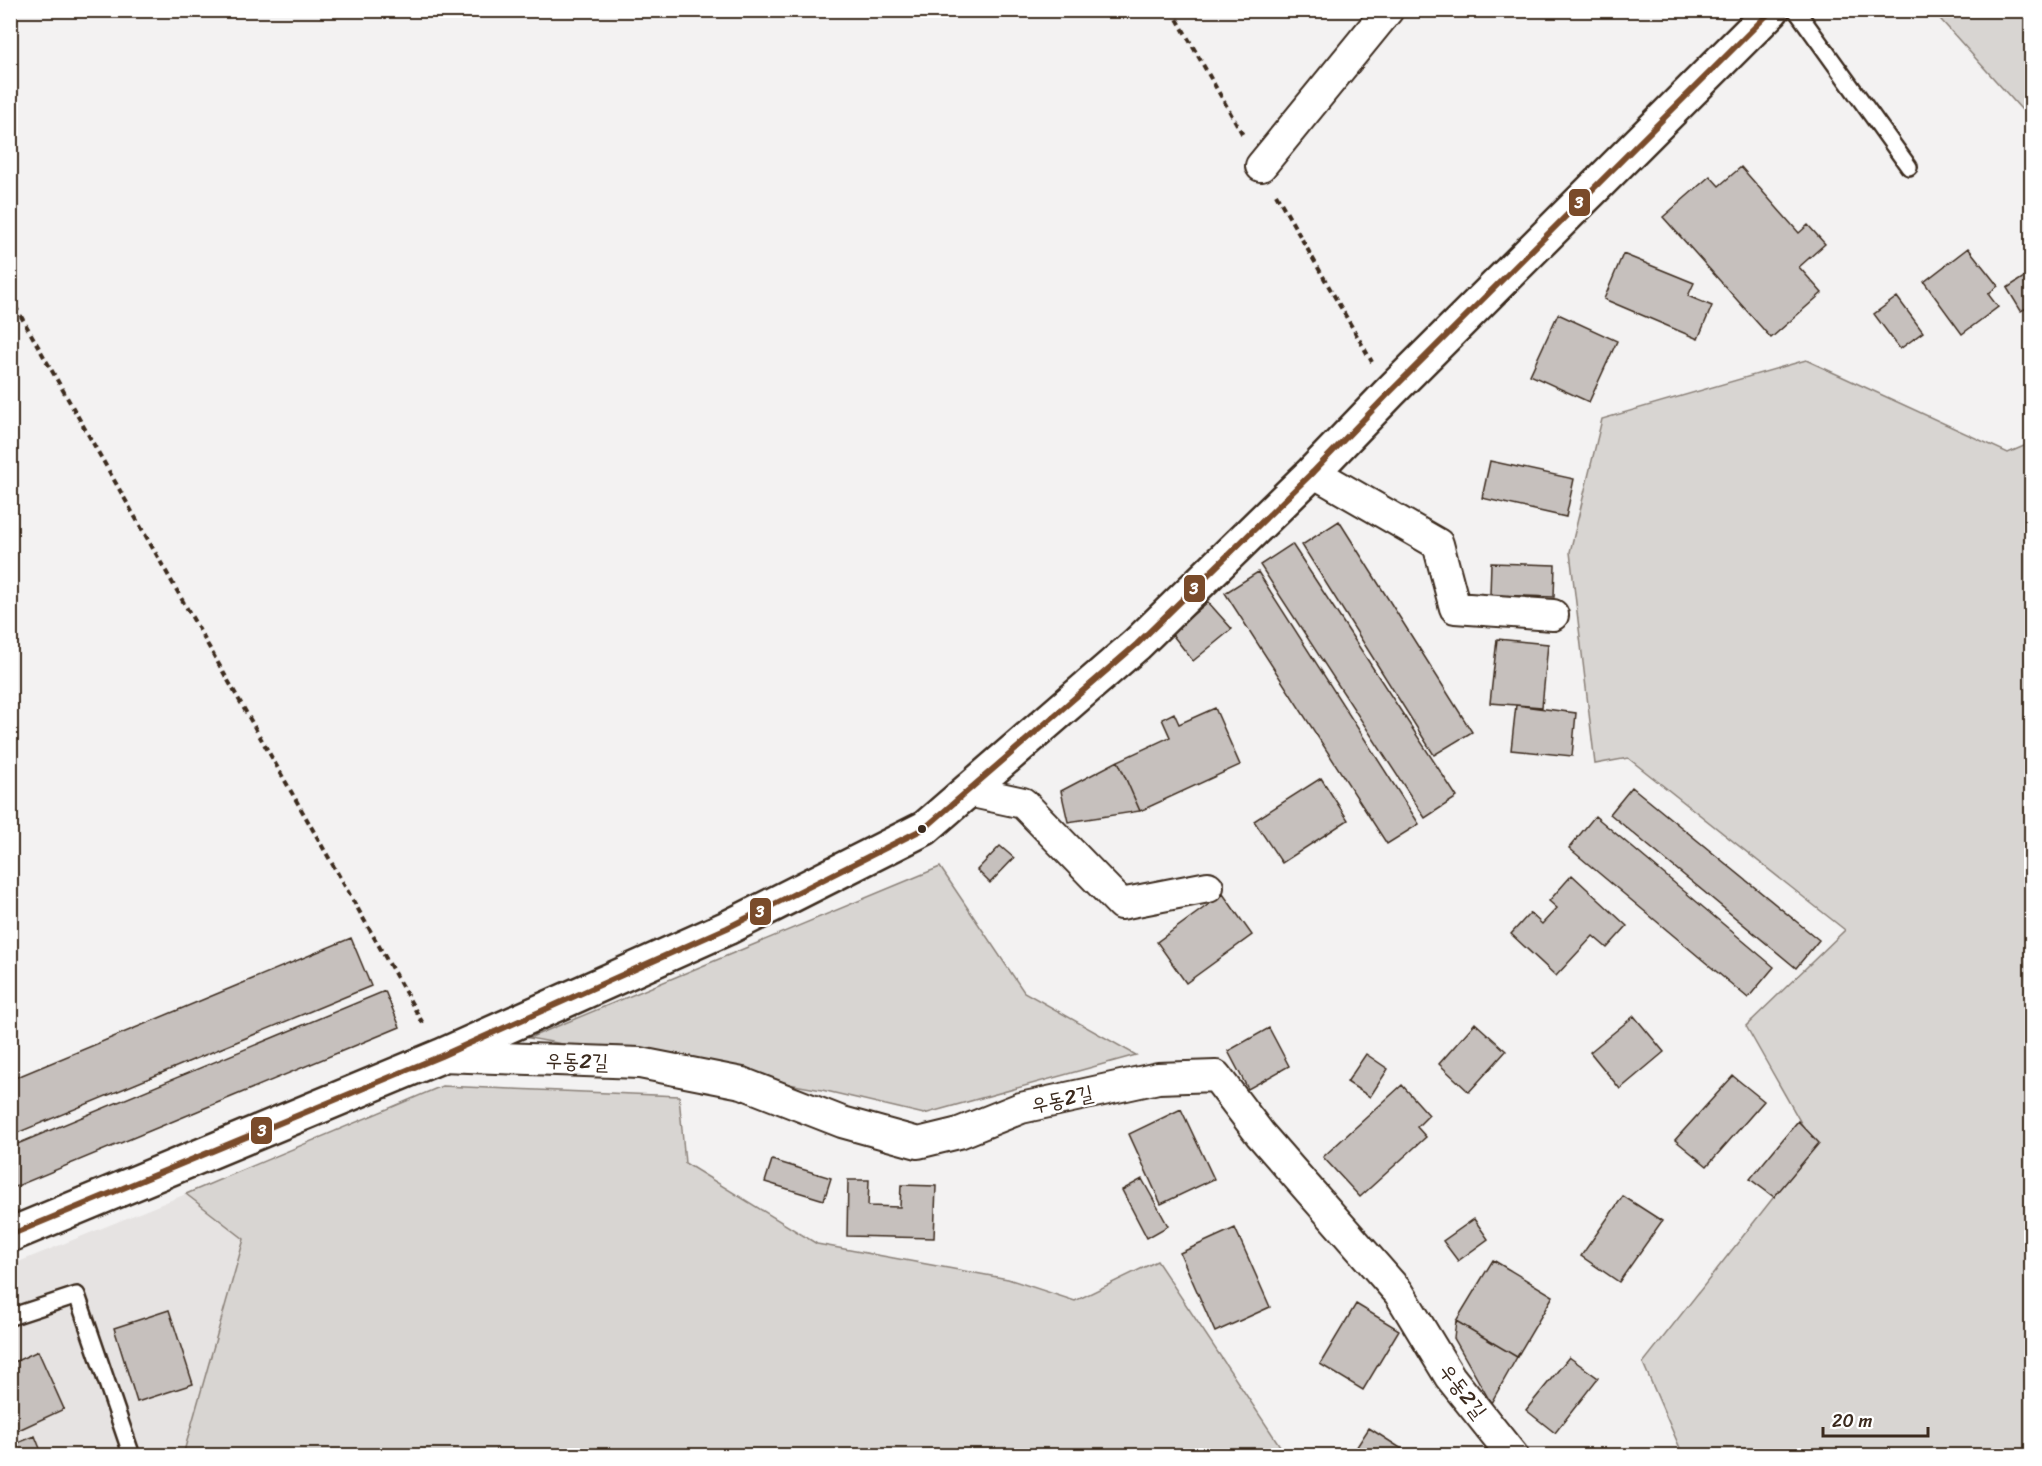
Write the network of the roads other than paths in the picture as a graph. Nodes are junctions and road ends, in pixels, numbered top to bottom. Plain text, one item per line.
1 (1388, 10) edge
2 (1772, 10) edge
3 (1796, 10) edge
4 (1261, 166) road end
5 (1910, 167) dead end
6 (1313, 472) junction
7 (1553, 615) dead end
8 (968, 791) junction
9 (1208, 886) dead end
10 (441, 1056) junction
11 (10, 1235) edge
12 (10, 1317) edge
13 (132, 1455) edge
14 (1513, 1455) edge

1 - 4 street
2 - 6 main road
3 - 5 lane
6 - 7 street
6 - 8 main road
8 - 9 street
8 - 10 main road
10 - 11 main road
10 - 14 street, 우동2길
12 - 13 lane

